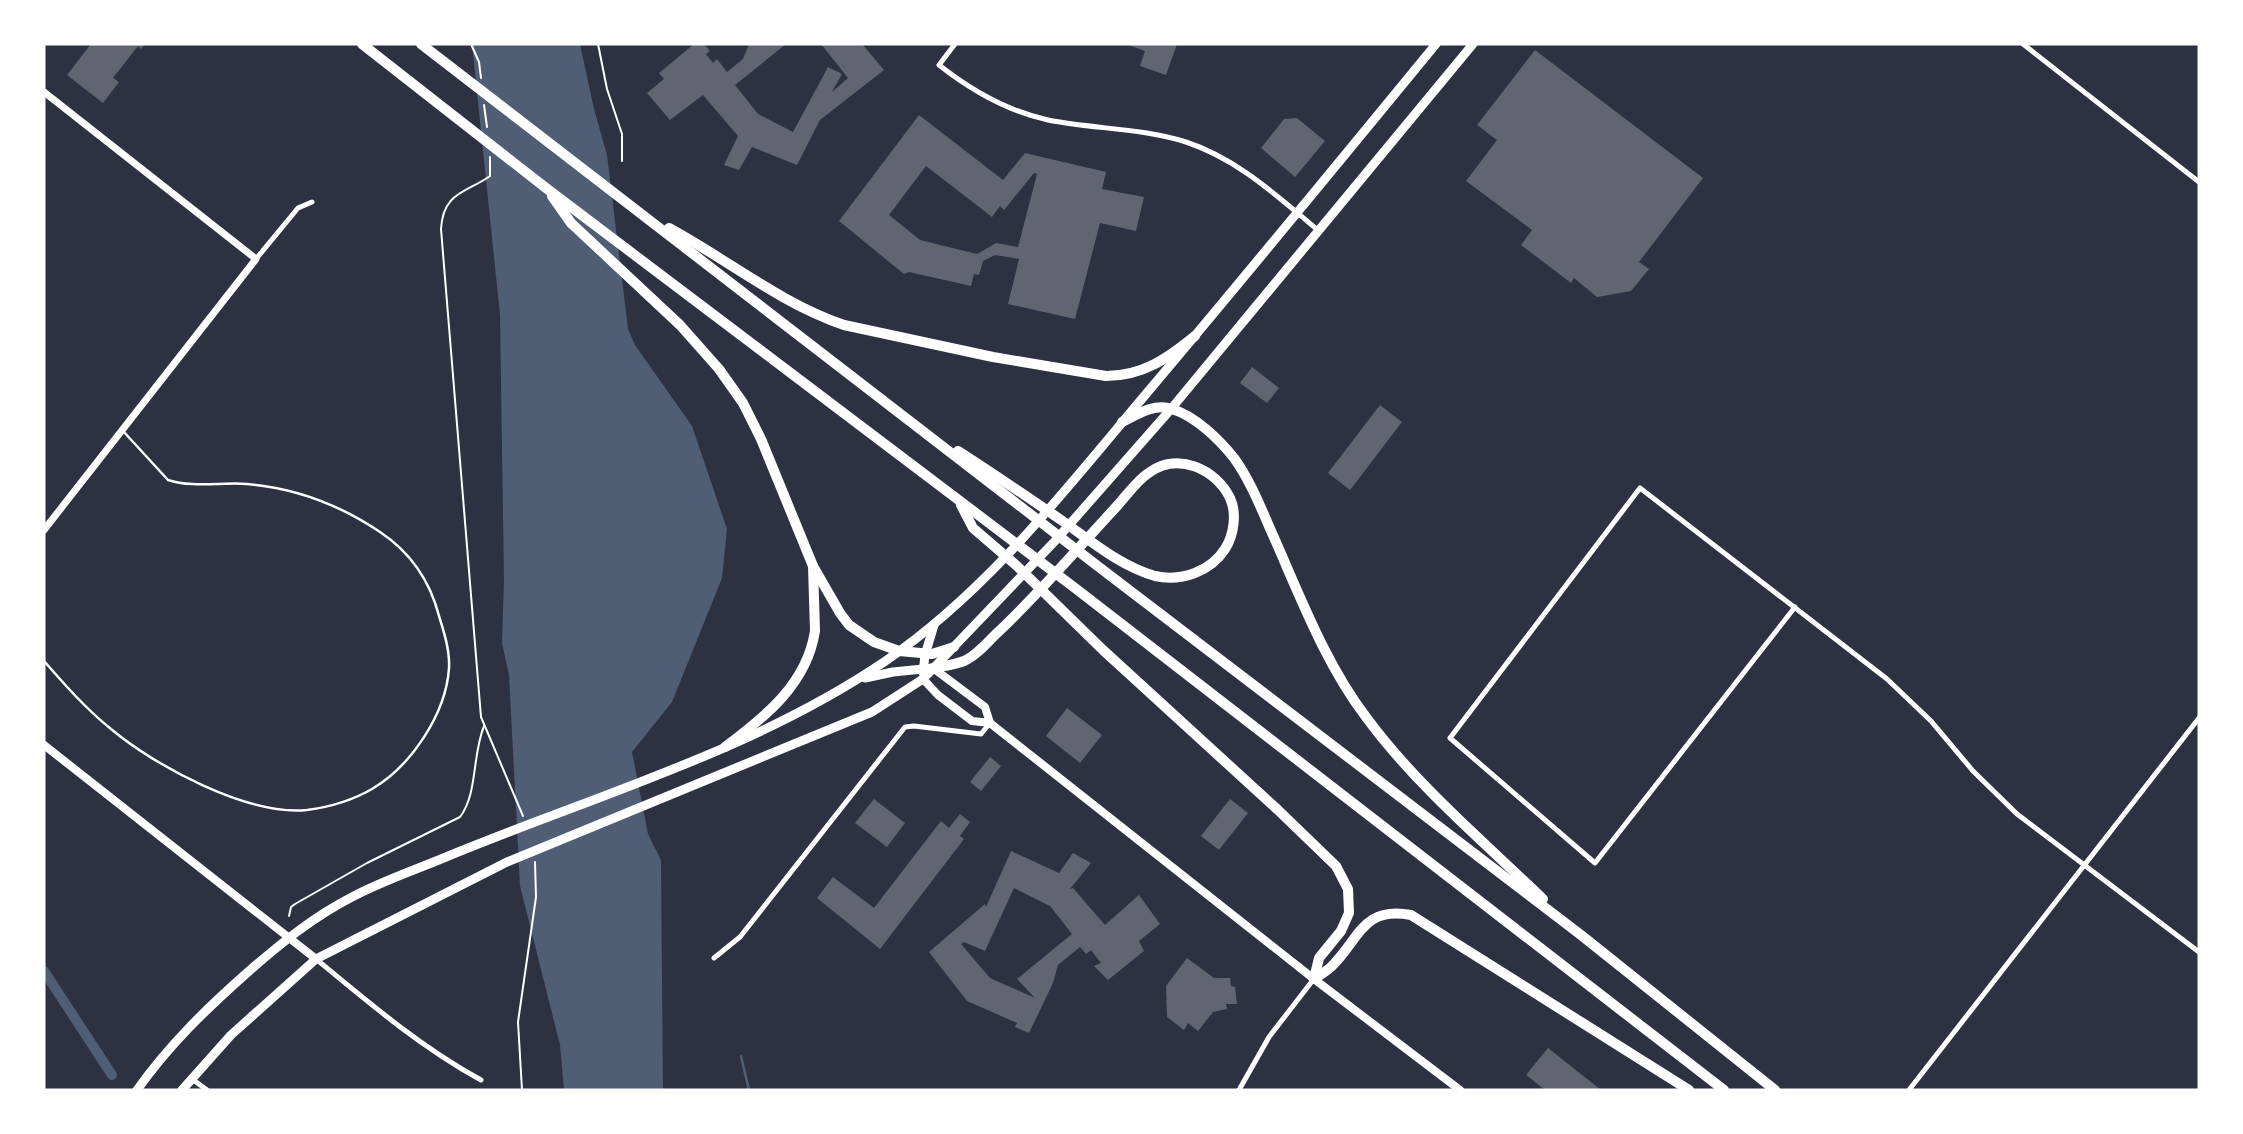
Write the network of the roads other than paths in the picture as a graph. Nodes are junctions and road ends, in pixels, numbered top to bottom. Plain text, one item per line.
1 (362, 44) edge
2 (421, 44) edge
3 (956, 44) edge
4 (1436, 44) edge
5 (1473, 44) edge
6 (2023, 44) edge
7 (44, 92) edge
8 (2199, 182) edge
9 (546, 188) junction
10 (312, 202) dead end
11 (1297, 213) junction
12 (642, 214) junction
13 (1320, 231) junction
14 (256, 259) junction
15 (1195, 336) junction
16 (1171, 409) junction
17 (1122, 422) junction
18 (122, 430) junction
19 (1005, 488) junction
20 (960, 501) junction
21 (44, 530) edge
22 (813, 566) junction
23 (1795, 607) junction
24 (935, 624) junction
25 (954, 647) junction
26 (899, 651) junction
27 (925, 654) junction
28 (44, 661) edge
29 (926, 672) junction
30 (853, 681) junction
31 (2199, 718) edge
32 (990, 723) junction
33 (44, 745) edge
34 (725, 747) junction
35 (2085, 867) junction
36 (1581, 935) junction
37 (288, 937) junction
38 (2199, 952) edge
39 (714, 958) dead end
40 (316, 959) junction
41 (1314, 979) junction
42 (192, 1079) junction
43 (481, 1080) dead end
44 (136, 1090) edge
45 (182, 1090) edge
46 (207, 1090) edge
47 (1239, 1090) edge
48 (1460, 1090) edge
49 (1689, 1090) edge
50 (1724, 1090) edge
51 (1775, 1090) edge
52 (1909, 1090) edge

1 - 9 highway
2 - 12 highway
3 - 11 street
4 - 11 main road
5 - 13 main road
6 - 8 street
7 - 14 street
9 - 20 highway
9 - 22 highway
10 - 14 street
11 - 13 street
11 - 15 main road
12 - 15 highway
12 - 19 highway
13 - 16 main road
14 - 18 street
15 - 17 main road
16 - 17 highway
16 - 25 main road
16 - 36 highway
17 - 24 main road
18 - 21 street
18 - 28 lane
19 - 29 highway
19 - 36 highway
20 - 41 highway
20 - 50 highway
22 - 26 highway
22 - 34 highway
23 - 23 street
23 - 35 street
24 - 26 main road
24 - 27 main road
25 - 27 highway
25 - 29 main road
26 - 27 highway
26 - 30 main road
27 - 29 main road
29 - 30 main road
29 - 32 main road
29 - 32 main road
29 - 40 main road
30 - 34 main road
31 - 35 street
32 - 39 street
32 - 41 main road
33 - 37 main road
34 - 37 main road
35 - 38 street
35 - 52 street
36 - 51 highway
37 - 40 main road
37 - 44 main road
40 - 42 main road
40 - 43 street
41 - 47 street
41 - 48 main road
41 - 49 highway
42 - 45 main road
42 - 46 street

